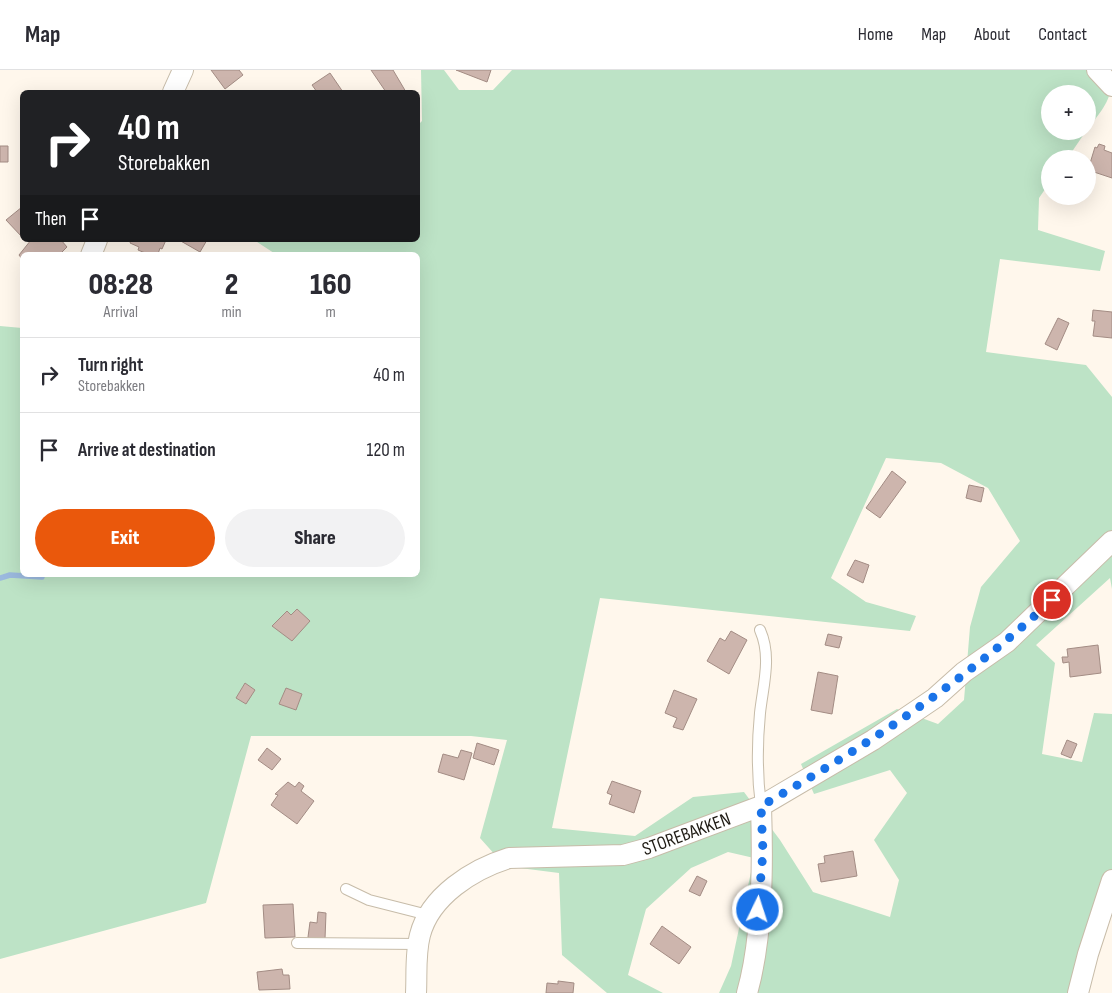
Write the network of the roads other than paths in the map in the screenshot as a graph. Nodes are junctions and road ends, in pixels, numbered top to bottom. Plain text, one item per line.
1 (183, 70) edge
2 (1097, 70) edge
3 (1112, 86) edge
4 (174, 90) edge
5 (1112, 540) edge
6 (760, 630) dead end
7 (761, 806) junction
8 (1112, 880) edge
9 (346, 889) dead end
10 (428, 914) junction
11 (297, 943) dead end
12 (419, 944) junction
13 (416, 993) edge
14 (747, 993) edge
15 (1078, 993) edge

1 - 4 street
2 - 3 street
5 - 7 street, STOREBAKKEN
6 - 7 lane
7 - 10 street, STOREBAKKEN
7 - 14 street
8 - 15 street
9 - 10 lane
10 - 12 street, STOREBAKKEN
11 - 12 lane
12 - 13 street, STOREBAKKEN

